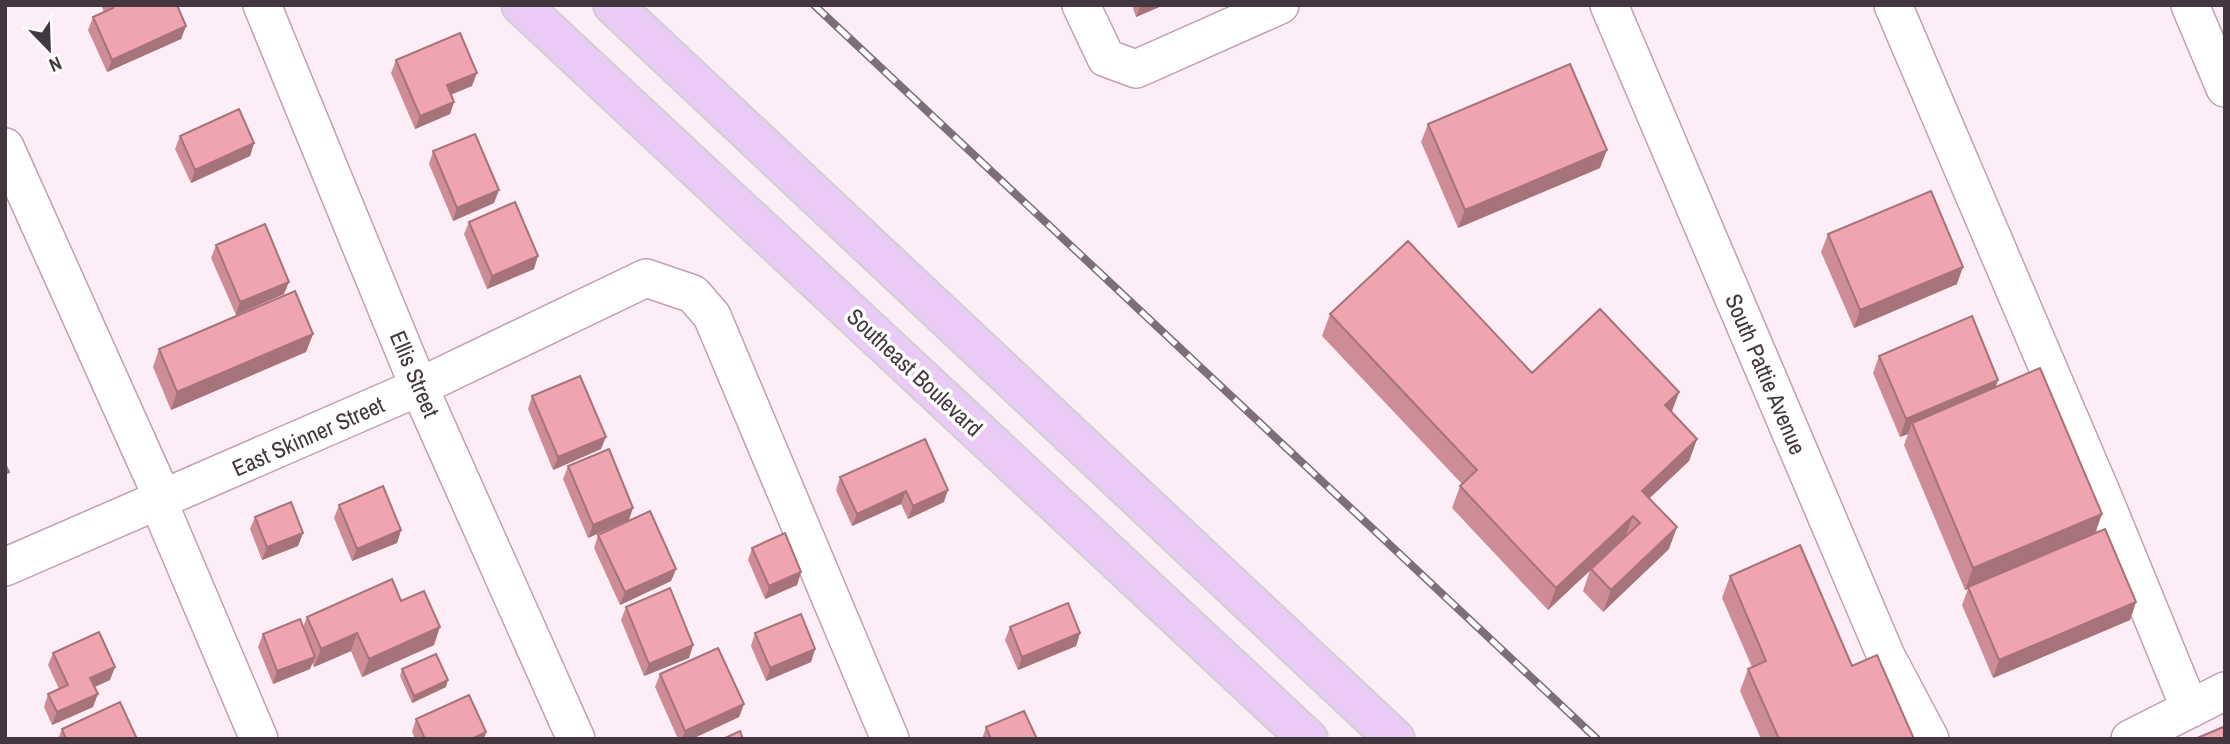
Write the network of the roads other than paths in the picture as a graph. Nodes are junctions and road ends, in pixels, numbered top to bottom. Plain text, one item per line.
1 (262, 5) edge
2 (522, 5) edge
3 (613, 5) edge
4 (1080, 5) edge
5 (1280, 5) edge
6 (1609, 5) edge
7 (1893, 5) edge
8 (2190, 5) edge
9 (2225, 88) edge
10 (5, 147) edge
11 (419, 387) junction
12 (160, 500) junction
13 (5, 567) edge
14 (2225, 691) edge
15 (2190, 709) junction
16 (259, 739) edge
17 (576, 739) edge
18 (890, 739) edge
19 (1308, 739) edge
20 (1395, 739) edge
21 (1930, 739) edge
22 (2130, 739) edge

1 - 11 street, Ellis Street
2 - 19 main road, Southeast Boulevard
3 - 20 main road
4 - 5 street
6 - 21 street, South Pattie Avenue
7 - 15 street
8 - 9 street
10 - 12 street
11 - 12 street, East Skinner Street
11 - 17 street, Ellis Street
11 - 18 street, East Skinner Street
12 - 13 street, East Skinner Street
12 - 16 street
14 - 15 street
15 - 22 street

